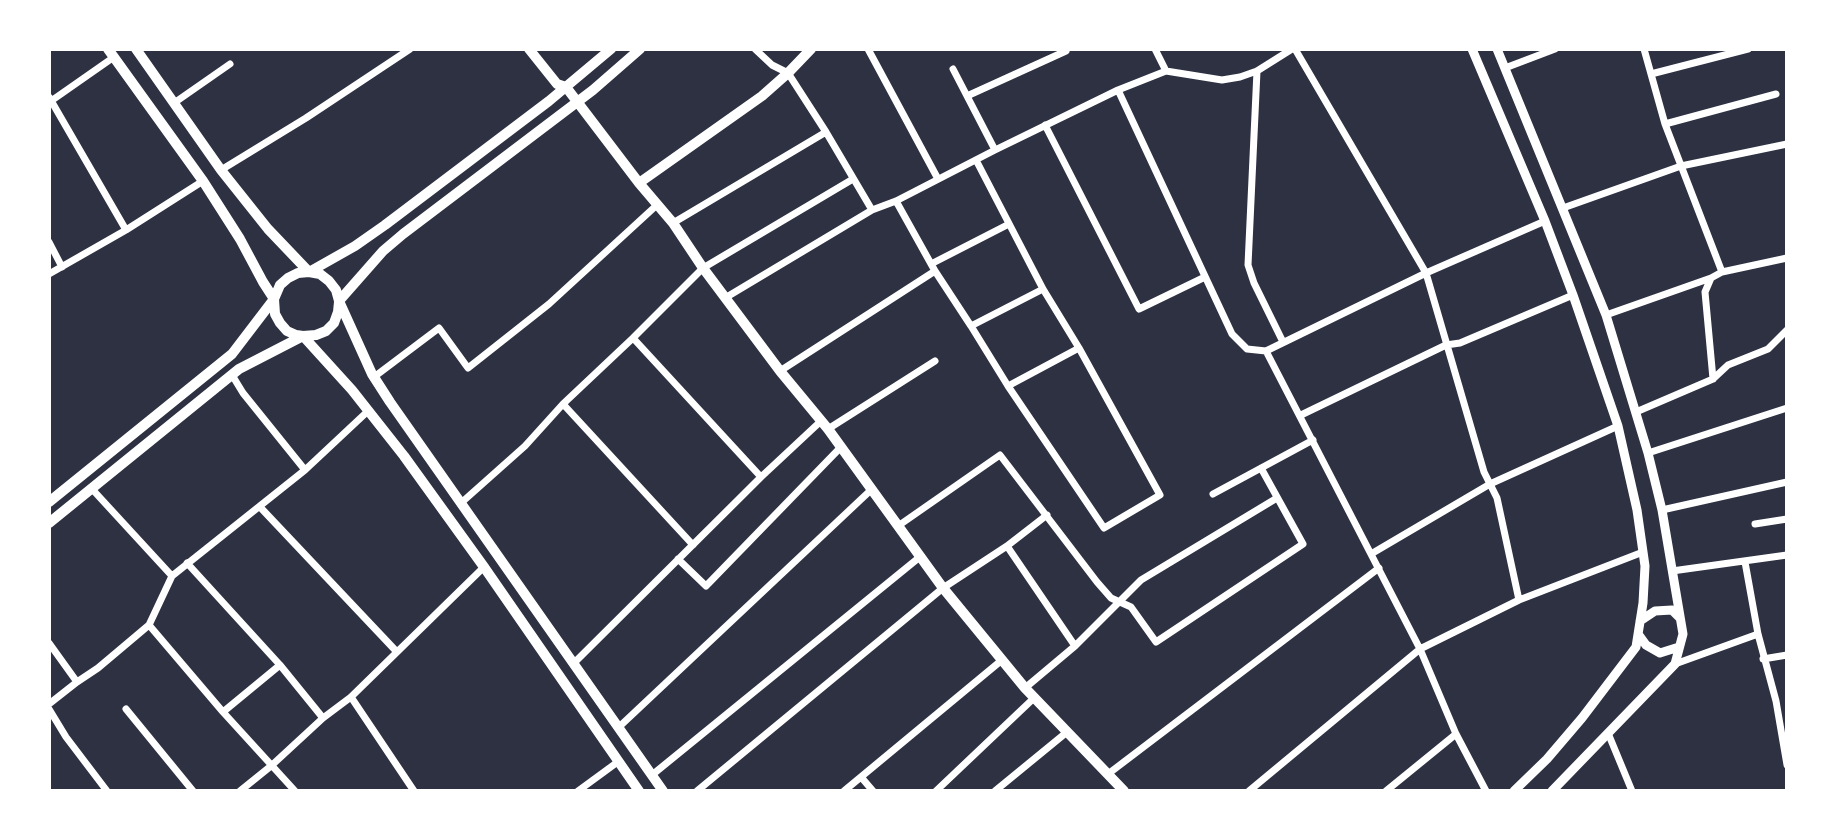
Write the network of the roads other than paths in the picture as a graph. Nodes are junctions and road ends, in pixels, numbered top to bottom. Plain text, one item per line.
1 (136, 49) edge
2 (410, 49) edge
3 (529, 49) edge
4 (611, 49) edge
5 (640, 49) edge
6 (755, 49) edge
7 (811, 49) edge
8 (1155, 49) edge
9 (1293, 49) edge
10 (1472, 49) edge
11 (1497, 49) edge
12 (1555, 49) edge
13 (1644, 49) edge
14 (1748, 49) edge
15 (872, 50) edge
16 (1067, 50) edge
17 (111, 53) edge
18 (230, 64) dead end
19 (1505, 68) junction
20 (953, 69) dead end
21 (1166, 71) junction
22 (1257, 71) junction
23 (788, 74) junction
24 (1651, 74) junction
25 (566, 88) junction
26 (1118, 90) junction
27 (1776, 94) dead end
28 (967, 96) junction
29 (50, 99) edge
30 (577, 102) junction
31 (174, 103) junction
32 (1665, 124) junction
33 (1045, 125) junction
34 (826, 132) junction
35 (1787, 144) edge
36 (995, 150) junction
37 (976, 160) junction
38 (1681, 166) junction
39 (221, 170) junction
40 (853, 179) junction
41 (939, 179) junction
42 (203, 181) junction
43 (639, 183) junction
44 (896, 201) junction
45 (658, 204) junction
46 (1563, 208) junction
47 (872, 211) junction
48 (1545, 221) junction
49 (673, 223) junction
50 (1009, 224) junction
51 (125, 230) junction
52 (49, 242) edge
53 (1787, 258) edge
54 (61, 267) junction
55 (933, 267) junction
56 (703, 268) junction
57 (309, 272) junction
58 (1722, 272) junction
59 (1426, 273) junction
60 (49, 274) edge
61 (1205, 277) junction
62 (1710, 278) junction
63 (1043, 289) junction
64 (1573, 295) junction
65 (725, 298) junction
66 (274, 299) junction
67 (339, 301) junction
68 (1606, 315) junction
69 (971, 326) junction
70 (1787, 330) edge
71 (303, 337) junction
72 (633, 338) junction
73 (1283, 342) junction
74 (1446, 345) junction
75 (1079, 348) junction
76 (1266, 351) junction
77 (935, 361) dead end
78 (780, 370) junction
79 (232, 375) junction
80 (374, 377) junction
81 (1713, 379) junction
82 (1008, 386) junction
83 (563, 404) junction
84 (1787, 408) edge
85 (368, 411) junction
86 (1636, 412) junction
87 (1301, 415) junction
88 (825, 425) junction
89 (1618, 426) junction
90 (1313, 440) junction
91 (841, 447) junction
92 (1648, 453) junction
93 (1261, 468) junction
94 (305, 470) junction
95 (761, 477) junction
96 (1787, 482) edge
97 (1490, 484) junction
98 (92, 489) junction
99 (872, 489) junction
100 (1213, 494) dead end
101 (1277, 498) junction
102 (49, 502) edge
103 (461, 503) junction
104 (260, 507) junction
105 (1662, 510) junction
106 (1047, 515) junction
107 (1787, 519) edge
108 (49, 523) edge
109 (1755, 524) dead end
110 (898, 526) junction
111 (693, 544) junction
112 (1007, 546) junction
113 (1643, 552) junction
114 (1371, 554) junction
115 (1787, 555) edge
116 (921, 556) junction
117 (678, 559) junction
118 (1745, 562) junction
119 (187, 563) junction
120 (484, 567) junction
121 (1379, 568) junction
122 (1672, 572) junction
123 (172, 576) junction
124 (943, 588) junction
125 (1519, 600) junction
126 (1120, 602) junction
127 (1681, 620) junction
128 (1640, 621) junction
129 (149, 625) junction
130 (1638, 634) junction
131 (1758, 634) junction
132 (49, 643) edge
133 (1075, 646) junction
134 (1679, 647) junction
135 (1420, 649) junction
136 (397, 652) junction
137 (1787, 655) edge
138 (1763, 659) junction
139 (1002, 660) junction
140 (574, 663) junction
141 (1675, 664) junction
142 (281, 666) junction
143 (77, 682) junction
144 (1025, 688) junction
145 (351, 697) junction
146 (1034, 698) junction
147 (49, 706) edge
148 (125, 709) dead end
149 (223, 712) junction
150 (323, 718) junction
151 (620, 727) junction
152 (1067, 732) junction
153 (1608, 733) junction
154 (1456, 734) junction
155 (619, 761) junction
156 (1787, 765) edge
157 (271, 766) junction
158 (652, 775) junction
159 (1108, 775) junction
160 (861, 777) junction
161 (107, 791) edge
162 (193, 791) edge
163 (240, 791) edge
164 (295, 791) edge
165 (414, 791) edge
166 (578, 791) edge
167 (639, 791) edge
168 (663, 791) edge
169 (697, 791) edge
170 (844, 791) edge
171 (873, 791) edge
172 (936, 791) edge
173 (995, 791) edge
174 (1124, 791) edge
175 (1249, 791) edge
176 (1385, 791) edge
177 (1486, 791) edge
178 (1514, 791) edge
179 (1552, 791) edge
180 (1632, 791) edge

1 - 31 main road
2 - 39 street
3 - 25 main road
4 - 25 main road
5 - 30 main road
6 - 23 street
7 - 23 main road
8 - 21 street
9 - 22 street
9 - 59 street
10 - 48 street
11 - 19 street
12 - 19 street
13 - 24 street
14 - 24 street
15 - 41 street
16 - 28 street
17 - 29 street
17 - 42 main road
18 - 31 street
19 - 46 street
20 - 28 street
21 - 22 street
21 - 26 street
22 - 73 street
23 - 34 street
23 - 43 main road
24 - 32 street
25 - 30 main road
25 - 57 main road
26 - 33 street
26 - 61 street
27 - 32 street
28 - 36 street
29 - 51 street
30 - 43 main road
30 - 67 main road
31 - 39 main road
32 - 38 street
33 - 36 street
33 - 61 street
34 - 40 street
34 - 49 street
35 - 38 street
36 - 37 street
37 - 41 street
37 - 50 street
38 - 46 street
38 - 58 street
39 - 57 main road
40 - 47 street
40 - 56 street
41 - 44 street
42 - 51 street
42 - 66 main road
43 - 45 main road
44 - 47 street
44 - 55 street
45 - 49 main road
45 - 80 street
46 - 68 street
47 - 65 street
48 - 59 street
48 - 64 street
49 - 56 main road
50 - 55 street
50 - 63 street
51 - 54 street
52 - 54 street
53 - 58 street
54 - 60 street
55 - 69 street
55 - 78 street
56 - 65 main road
56 - 72 street
57 - 66 main road
57 - 67 main road
58 - 62 street
59 - 73 street
59 - 74 street
61 - 76 street
62 - 68 street
62 - 81 street
63 - 69 street
63 - 75 street
64 - 74 street
64 - 89 street
65 - 78 main road
66 - 71 main road
66 - 102 main road
67 - 71 main road
67 - 80 main road
68 - 86 street
69 - 82 street
70 - 81 street
71 - 79 main road
71 - 85 main road
72 - 83 street
72 - 95 street
73 - 76 street
74 - 87 street
74 - 97 street
75 - 82 street
75 - 82 street
76 - 87 street
77 - 88 street
78 - 88 main road
79 - 94 street
79 - 98 main road
80 - 103 main road
81 - 86 street
83 - 103 street
83 - 111 street
84 - 92 street
85 - 94 street
85 - 120 main road
86 - 92 street
87 - 90 street
88 - 91 main road
88 - 95 street
89 - 97 street
89 - 113 street
90 - 93 street
90 - 114 street
91 - 99 main road
91 - 117 street
92 - 105 street
93 - 100 street
93 - 101 street
94 - 104 street
95 - 111 street
96 - 105 street
97 - 114 street
97 - 125 street
98 - 108 main road
98 - 123 street
99 - 110 main road
99 - 151 street
101 - 126 street
101 - 126 street
103 - 140 main road
104 - 119 street
104 - 136 street
105 - 122 street
106 - 110 street
106 - 112 street
106 - 126 street
107 - 109 street
110 - 116 main road
111 - 117 street
112 - 124 street
112 - 133 street
113 - 125 street
113 - 128 street
114 - 121 street
115 - 118 street
116 - 124 main road
116 - 158 street
117 - 140 street
118 - 122 street
118 - 131 street
119 - 123 street
119 - 142 street
120 - 136 street
120 - 155 main road
121 - 135 street
121 - 159 street
122 - 127 street
123 - 129 street
124 - 139 main road
124 - 169 street
125 - 135 street
126 - 133 street
127 - 128 street
127 - 134 street
128 - 130 street
129 - 143 street
129 - 149 street
130 - 134 street
130 - 178 street
131 - 138 street
131 - 141 street
132 - 143 street
133 - 144 street
134 - 141 street
135 - 154 street
135 - 175 street
136 - 145 street
137 - 138 street
138 - 156 street
139 - 144 main road
139 - 160 street
140 - 151 main road
141 - 153 street
142 - 149 street
142 - 150 street
143 - 147 street
144 - 146 main road
145 - 150 street
145 - 165 street
146 - 152 main road
146 - 172 street
147 - 161 street
148 - 162 street
149 - 157 street
150 - 157 street
151 - 158 main road
152 - 159 main road
152 - 173 street
153 - 179 street
153 - 180 street
154 - 176 street
154 - 177 street
155 - 166 street
155 - 167 main road
157 - 163 street
157 - 164 street
158 - 168 main road
159 - 174 main road
160 - 170 street
160 - 171 street

